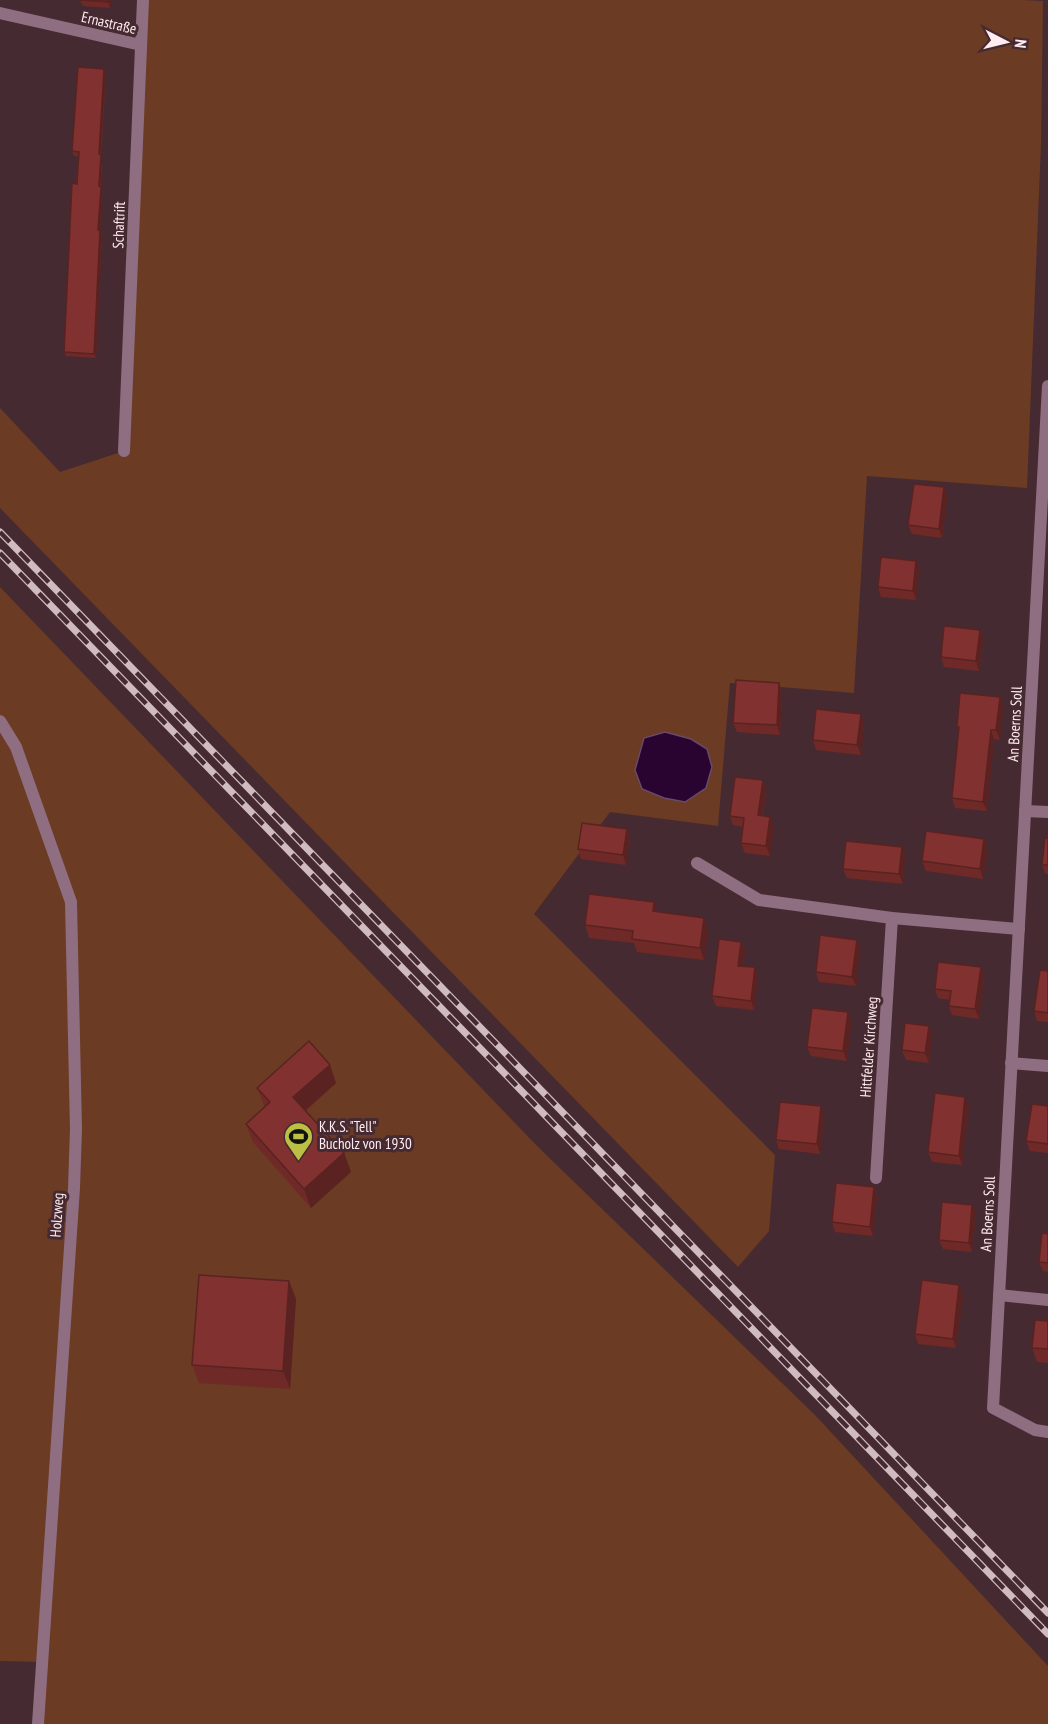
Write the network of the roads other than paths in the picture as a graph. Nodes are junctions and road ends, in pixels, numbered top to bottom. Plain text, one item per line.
1 (143, 0) edge
2 (0, 13) edge
3 (141, 45) junction
4 (1048, 386) edge
5 (124, 451) dead end
6 (0, 721) edge
7 (1025, 811) junction
8 (1048, 812) edge
9 (697, 863) dead end
10 (892, 918) junction
11 (1019, 929) junction
12 (1011, 1063) junction
13 (1048, 1066) edge
14 (876, 1178) dead end
15 (999, 1295) junction
16 (1048, 1300) edge
17 (1048, 1432) edge
18 (38, 1724) edge

1 - 3 street, Schaftrift
2 - 3 street, Ernastraße
3 - 5 street, Schaftrift
4 - 7 street, An Boerns Soll
6 - 18 street, Holzweg
7 - 8 street
7 - 11 street, An Boerns Soll
9 - 10 street
10 - 11 street
10 - 14 street, Hittfelder Kirchweg
11 - 12 street, An Boerns Soll
12 - 13 street
12 - 15 street, An Boerns Soll
15 - 16 street
15 - 17 street, An Boerns Soll

